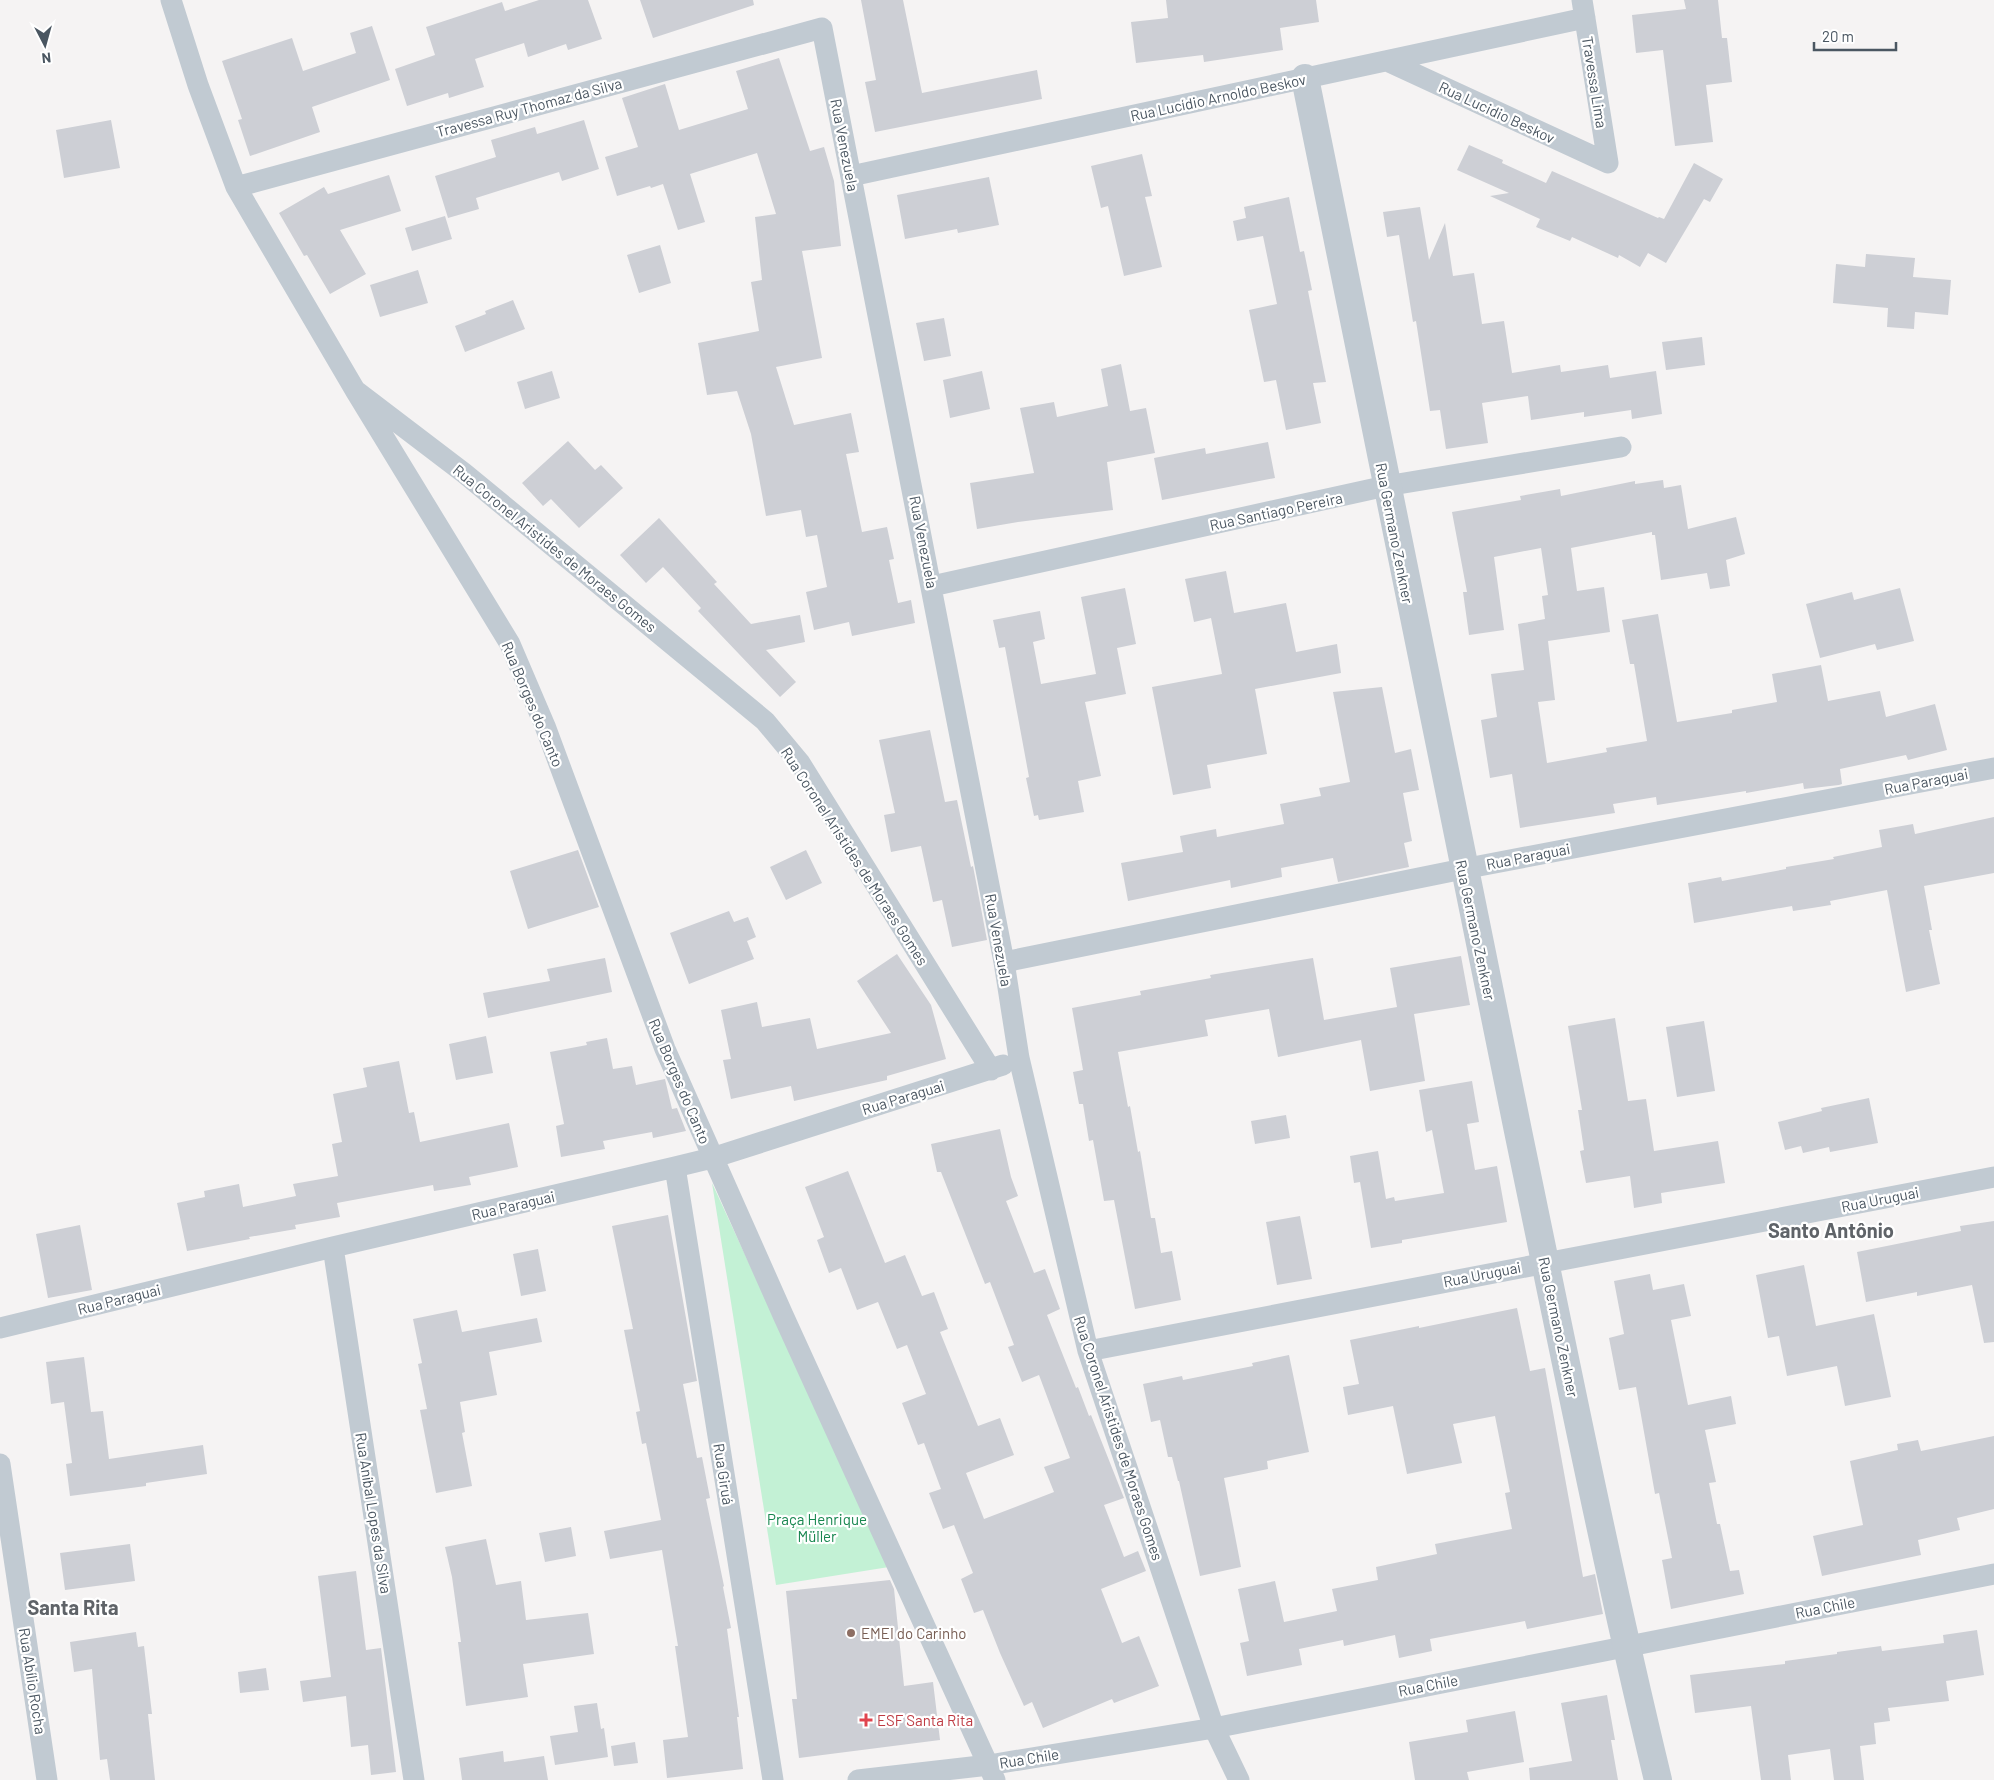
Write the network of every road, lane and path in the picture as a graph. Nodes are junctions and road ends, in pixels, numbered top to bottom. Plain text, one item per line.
1 (171, 0) edge
2 (1584, 9) edge
3 (822, 28) joint
4 (1387, 62) junction
5 (1305, 78) junction
6 (1608, 163) joint
7 (852, 176) junction
8 (236, 187) junction
9 (355, 390) junction
10 (1621, 446) dead end
11 (1386, 486) junction
12 (932, 586) junction
13 (1994, 768) edge
14 (1463, 868) junction
15 (1004, 962) junction
16 (1019, 1058) junction
17 (991, 1070) junction
18 (712, 1158) junction
19 (675, 1168) junction
20 (1994, 1177) edge
21 (333, 1247) junction
22 (1545, 1262) junction
23 (0, 1328) edge
24 (1088, 1351) junction
25 (0, 1464) edge
26 (1994, 1574) edge
27 (1626, 1646) junction
28 (1214, 1728) junction
29 (992, 1772) edge
30 (47, 1780) edge
31 (414, 1780) edge
32 (773, 1780) edge
33 (858, 1780) edge
34 (1239, 1780) edge
35 (1658, 1780) edge

1 - 8 street, Rua Coronel Aristides de Moraes Gomes
2 - 4 street, Rua Lucídio Arnoldo Beskov
2 - 6 street, Travessa Lima
3 - 7 street, Rua Venezuela
3 - 8 street, Travessa Ruy Thomaz da Silva
4 - 5 street, Rua Lucídio Arnoldo Beskov
4 - 6 street, Rua Lucidio Beskov
5 - 7 street, Rua Lucídio Arnoldo Beskov
5 - 11 street, Rua Germano Zenkner
7 - 12 street, Rua Venezuela
8 - 9 street, Rua Coronel Aristides de Moraes Gomes
9 - 17 street, Rua Coronel Aristides de Moraes Gomes
9 - 18 street, Rua Borges do Canto
10 - 11 street, Rua Santiago Pereira
11 - 12 street, Rua Santiago Pereira
11 - 14 street, Rua Germano Zenkner
12 - 15 street, Rua Venezuela
13 - 14 street, Rua Paraguai
14 - 15 street, Rua Paraguai
14 - 22 street, Rua Germano Zenkner
15 - 16 street, Rua Venezuela
16 - 17 street, Rua Paraguai
16 - 24 street, Rua Coronel Aristides de Moraes Gomes
17 - 18 street, Rua Paraguai
18 - 19 street, Rua Paraguai
18 - 29 street, Rua Borges do Canto
19 - 21 street, Rua Paraguai
19 - 32 street, Rua Giruá
20 - 22 street, Rua Uruguai
21 - 23 street, Rua Paraguai
21 - 31 street, Rua Aníbal Lopes da Silva
22 - 24 street, Rua Uruguai
22 - 27 street, Rua Germano Zenkner
24 - 28 street, Rua Coronel Aristides de Moraes Gomes
25 - 30 street, Rua Abílio Rocha
26 - 27 street, Rua Chile
27 - 28 street, Rua Chile
27 - 35 street, Rua Germano Zenkner
28 - 29 street, Rua Chile
28 - 34 street, Rua Coronel Aristides de Moraes Gomes
29 - 33 street, Rua Chile

